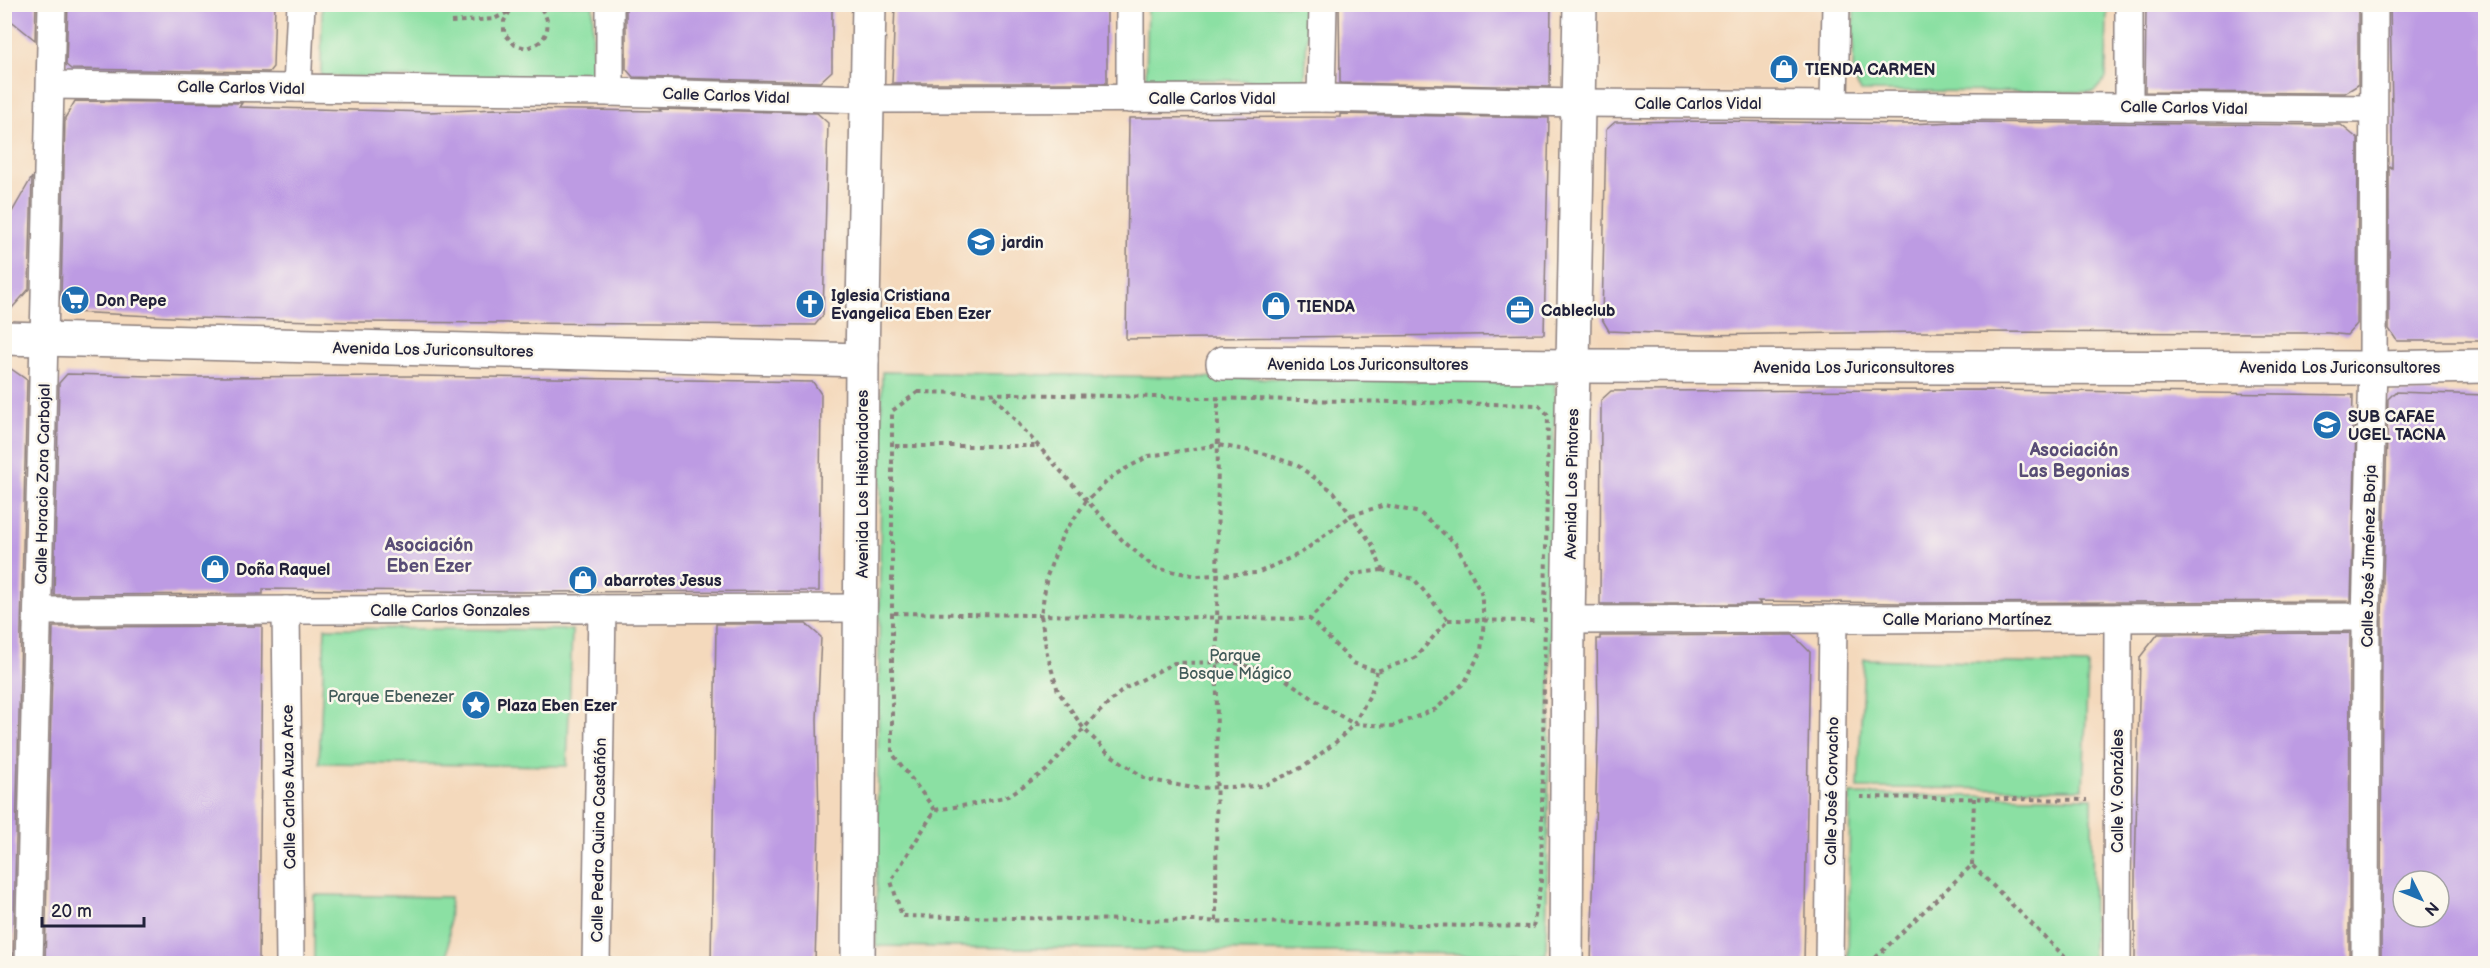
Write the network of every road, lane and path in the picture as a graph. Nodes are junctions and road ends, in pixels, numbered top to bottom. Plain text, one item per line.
1 (52, 4) edge
2 (300, 4) edge
3 (536, 4) edge
4 (610, 4) edge
5 (869, 4) edge
6 (1130, 4) edge
7 (1323, 4) edge
8 (1580, 4) edge
9 (1836, 4) edge
10 (2128, 4) edge
11 (2374, 4) edge
12 (523, 5) edge
13 (510, 11) junction
14 (451, 22) dead end
15 (51, 85) junction
16 (297, 88) junction
17 (610, 92) junction
18 (1321, 98) junction
19 (867, 99) junction
20 (1131, 99) junction
21 (1578, 103) junction
22 (1834, 103) junction
23 (2129, 106) junction
24 (2373, 109) junction
25 (4, 338) edge
26 (45, 339) junction
27 (862, 360) junction
28 (1223, 363) dead end
29 (1574, 366) junction
30 (2486, 366) edge
31 (2373, 368) junction
32 (918, 392) dead end
33 (992, 394) dead end
34 (1218, 398) dead end
35 (1218, 445) junction
36 (892, 446) junction
37 (1038, 446) junction
38 (1087, 500) junction
39 (1352, 515) junction
40 (1382, 570) junction
41 (1217, 575) junction
42 (602, 609) junction
43 (286, 610) junction
44 (38, 611) junction
45 (877, 611) junction
46 (1041, 615) junction
47 (1217, 617) junction
48 (2366, 617) junction
49 (2118, 618) junction
50 (1310, 619) junction
51 (1833, 619) junction
52 (1448, 620) junction
53 (1484, 620) junction
54 (1556, 620) junction
55 (1217, 662) junction
56 (1377, 671) junction
57 (1354, 724) junction
58 (1084, 729) junction
59 (1216, 787) junction
60 (1852, 797) dead end
61 (1974, 798) junction
62 (2090, 800) dead end
63 (935, 810) junction
64 (1972, 865) junction
65 (1216, 921) junction
66 (1533, 927) dead end
67 (29, 963) edge
68 (290, 963) edge
69 (596, 963) edge
70 (858, 963) edge
71 (1566, 963) edge
72 (1829, 963) edge
73 (1869, 963) edge
74 (2072, 963) edge
75 (2117, 963) edge
76 (2365, 963) edge

1 - 15 street, Calle Horacio Zora Carbajal
2 - 16 street
3 - 13 path
4 - 17 street
5 - 19 street, Avenida Los Historiadores
6 - 20 street
7 - 18 street
8 - 21 street, Avenida Los Pintores
9 - 22 street
10 - 23 street
11 - 24 street, Calle José Jiménez Borja
12 - 13 path
13 - 14 path
15 - 16 street, Calle Carlos Vidal
15 - 26 street, Calle Horacio Zora Carbajal
16 - 17 street, Calle Carlos Vidal
17 - 19 street, Calle Carlos Vidal
18 - 20 street, Calle Carlos Vidal
18 - 21 street, Calle Carlos Vidal
19 - 20 street, Calle Carlos Vidal
19 - 27 street, Avenida Los Historiadores
21 - 22 street, Calle Carlos Vidal
21 - 29 street, Avenida Los Pintores
22 - 23 street, Calle Carlos Vidal
23 - 24 street, Calle Carlos Vidal
24 - 31 street, Calle José Jiménez Borja
25 - 26 street, Avenida Los Juriconsultores
26 - 27 street, Avenida Los Juriconsultores
26 - 44 street, Calle Horacio Zora Carbajal
27 - 45 street, Avenida Los Historiadores
28 - 29 street, Avenida Los Juriconsultores
29 - 31 street, Avenida Los Juriconsultores
29 - 54 street, Avenida Los Pintores
30 - 31 street, Avenida Los Juriconsultores
31 - 48 street, Calle José Jiménez Borja
32 - 36 path
33 - 37 path
34 - 35 path
35 - 38 path
35 - 39 path
35 - 41 path
36 - 37 path
36 - 45 path
37 - 38 path
38 - 41 path
38 - 46 path
39 - 40 path
39 - 41 path
39 - 53 path
40 - 50 path
40 - 52 path
41 - 47 path
42 - 43 street, Calle Carlos Gonzales
42 - 45 street, Calle Carlos Gonzales
42 - 69 street, Calle Pedro Quina Castañón
43 - 44 street, Calle Carlos Gonzales
43 - 68 street, Calle Carlos Auza Arce
44 - 67 street, Calle Horacio Zora Carbajal
45 - 46 path
45 - 63 path
45 - 70 street, Avenida Los Historiadores
46 - 47 path
46 - 58 path
47 - 50 path
47 - 55 path
48 - 49 street, Calle Mariano Martínez
48 - 76 street, Calle José Jiménez Borja
49 - 51 street, Calle Mariano Martínez
49 - 75 street, Calle V. Gonzáles
50 - 56 path
51 - 54 street, Calle Mariano Martínez
51 - 72 street, Calle José Corvacho
52 - 53 path
52 - 56 path
53 - 54 path
53 - 57 path
54 - 71 street, Avenida Los Pintores
55 - 57 path
55 - 58 path
55 - 59 path
56 - 57 path
57 - 59 path
58 - 59 path
58 - 63 path
59 - 65 path
60 - 61 path
61 - 62 path
61 - 64 path
63 - 65 path
64 - 73 path
64 - 74 path
65 - 66 path

